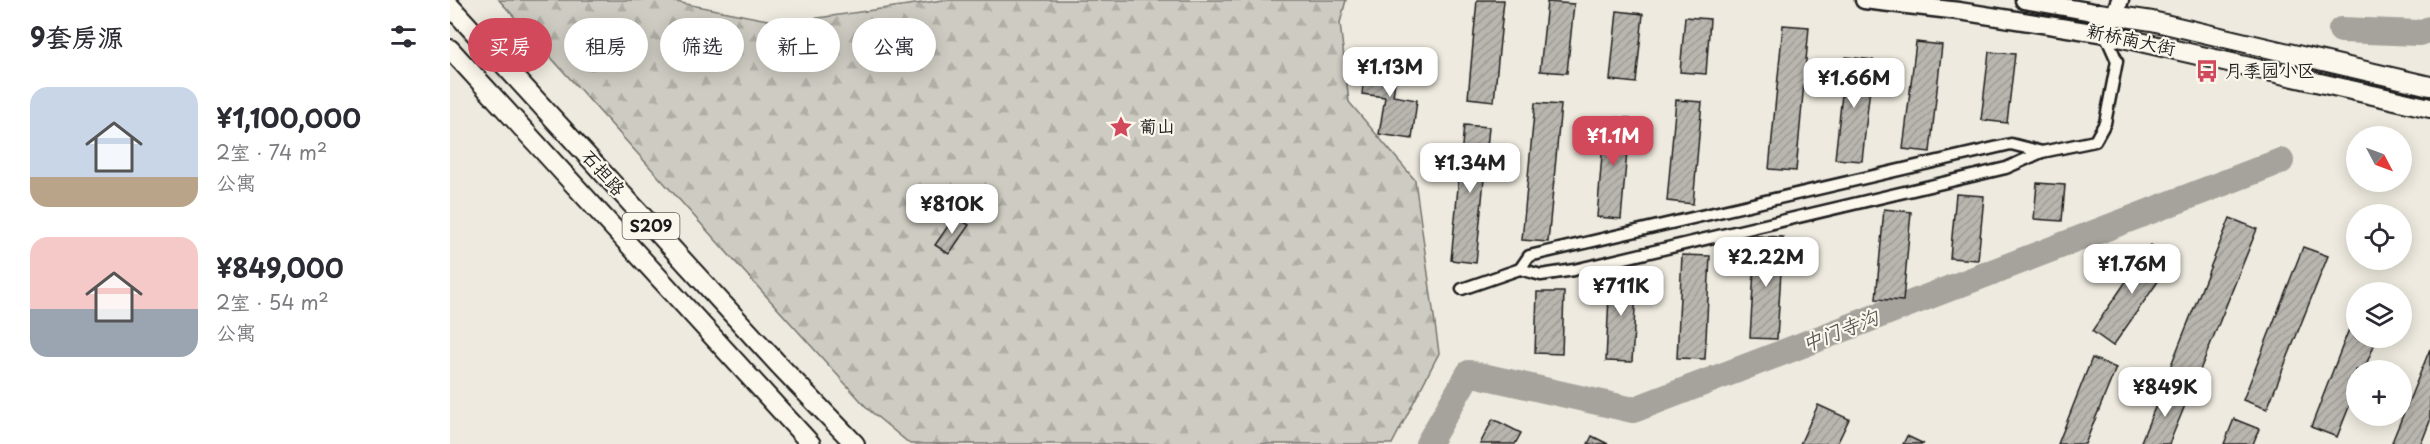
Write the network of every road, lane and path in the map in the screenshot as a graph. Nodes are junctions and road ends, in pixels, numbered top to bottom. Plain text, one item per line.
1 (1864, 0) edge
2 (2024, 0) edge
3 (450, 6) edge
4 (2109, 7) edge
5 (2105, 34) junction
6 (450, 49) edge
7 (2430, 86) edge
8 (2430, 108) edge
9 (2042, 152) junction
10 (1520, 269) junction
11 (1462, 289) dead end
12 (811, 444) edge
13 (855, 444) edge

1 - 5 main road, 新桥南大街
2 - 4 main road, 新桥南大街
3 - 13 main road, 石担路 / S209
4 - 5 main road
4 - 7 main road, 新桥南大街
5 - 8 main road, 新桥南大街
5 - 9 street
6 - 12 main road, 石担路 / S209
9 - 10 street
9 - 10 street
10 - 11 street

